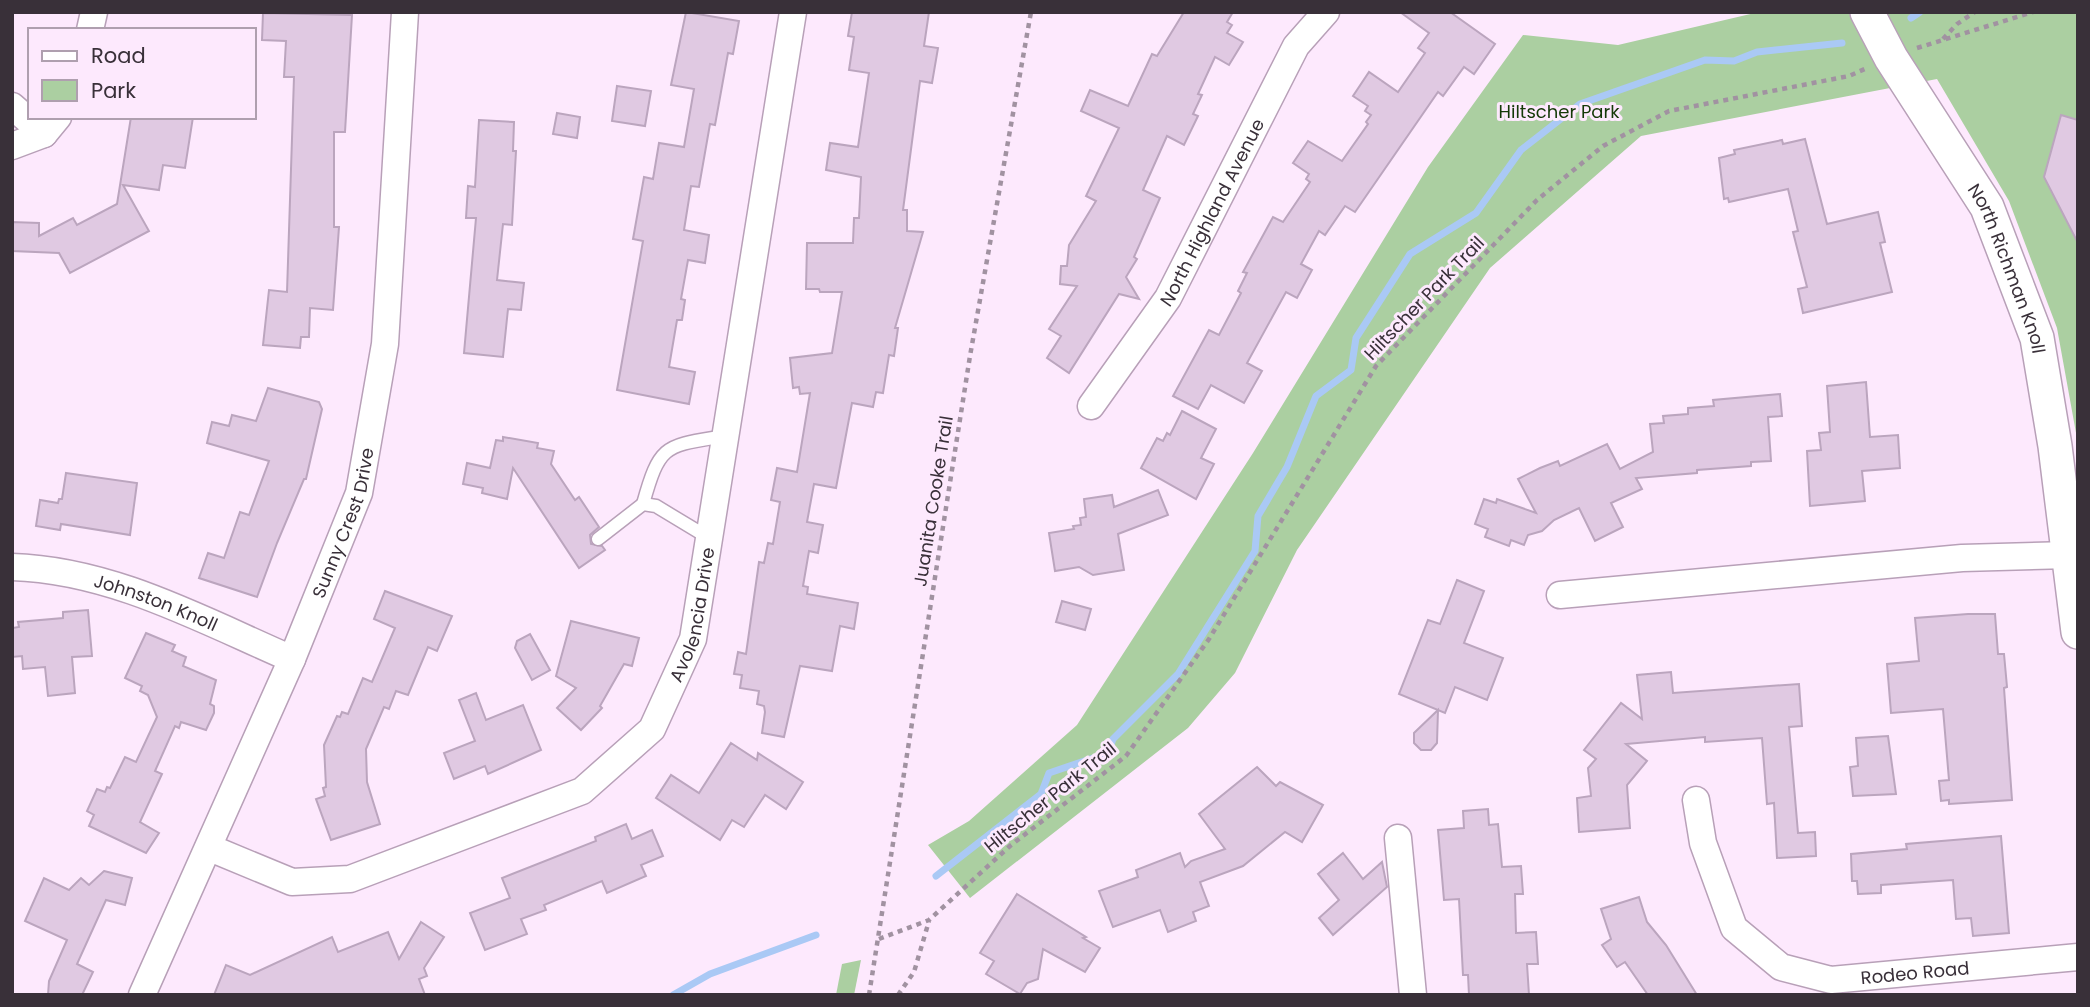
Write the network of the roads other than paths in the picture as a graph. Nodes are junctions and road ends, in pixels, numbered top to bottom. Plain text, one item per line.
1 (405, 12) edge
2 (793, 12) edge
3 (1326, 12) edge
4 (1867, 12) edge
5 (12, 106) edge
6 (28, 114) edge
7 (51, 126) edge
8 (12, 146) edge
9 (1091, 406) dead end
10 (725, 436) junction
11 (643, 505) junction
12 (709, 538) junction
13 (598, 539) dead end
14 (2068, 555) junction
15 (12, 567) edge
16 (1560, 595) dead end
17 (2078, 632) edge
18 (292, 659) junction
19 (1696, 800) dead end
20 (1398, 838) dead end
21 (210, 848) junction
22 (2078, 957) edge
23 (142, 995) edge
24 (1413, 995) edge

1 - 18 street, Sunny Crest Drive
2 - 10 street, Avolencia Drive
3 - 9 street, North Highland Avenue
4 - 14 street, North Richman Knoll
5 - 6 street
7 - 8 street
10 - 11 lane
10 - 12 street, Avolencia Drive
11 - 12 lane
11 - 13 lane
12 - 21 street, Avolencia Drive
14 - 16 street
14 - 17 street, North Richman Knoll
15 - 18 street, Johnston Knoll
18 - 21 street, Sunny Crest Drive
19 - 22 street, Rodeo Road
20 - 24 street
21 - 23 street, Sunny Crest Drive

